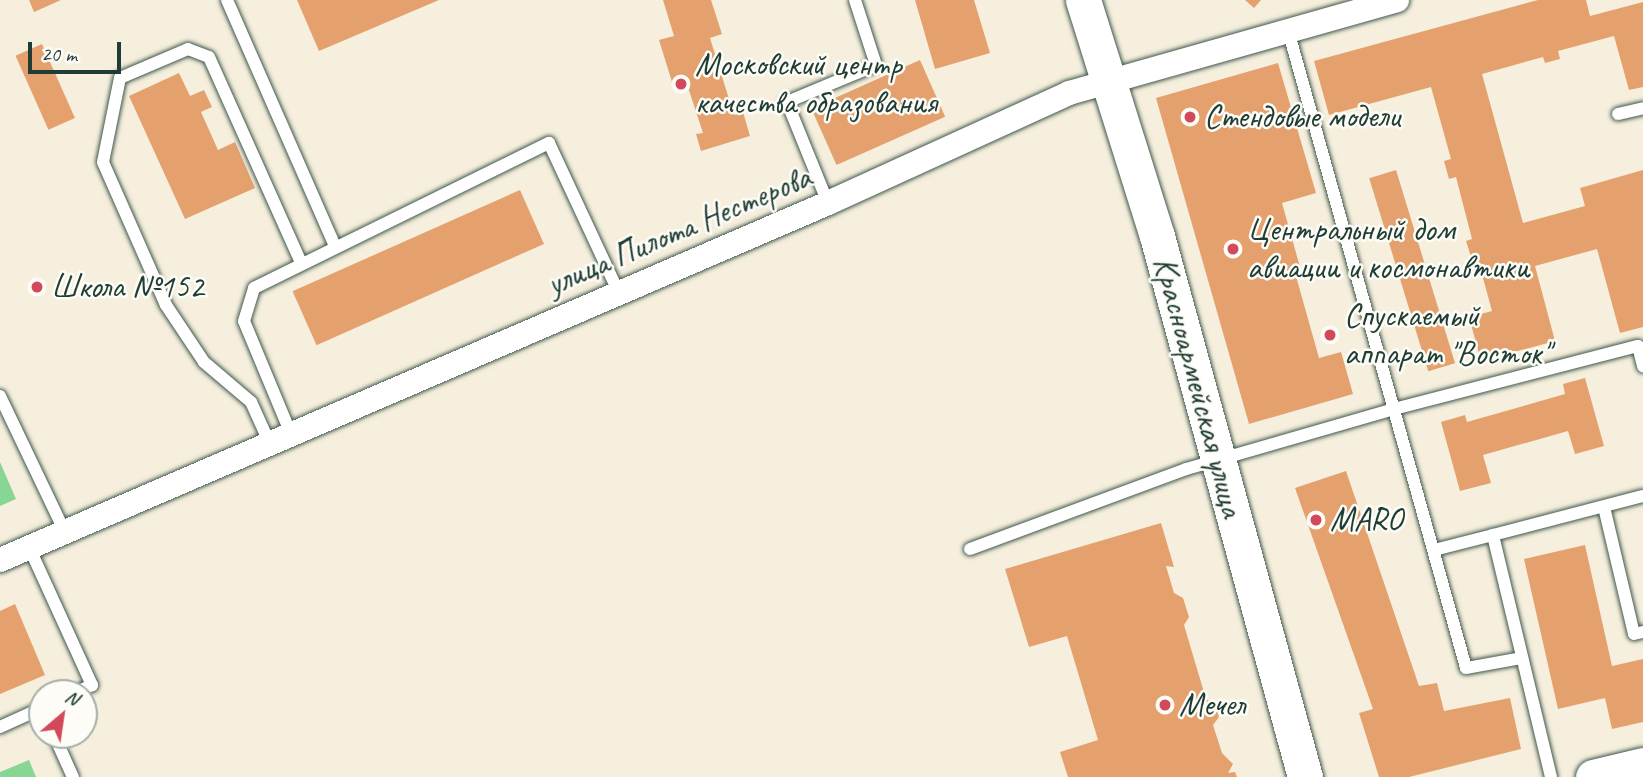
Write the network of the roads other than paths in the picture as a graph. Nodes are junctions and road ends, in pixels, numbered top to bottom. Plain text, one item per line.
1 (227, 0) edge
2 (855, 0) edge
3 (1083, 0) edge
4 (1397, 0) edge
5 (1288, 30) junction
6 (1111, 82) junction
7 (1643, 108) edge
8 (1618, 114) dead end
9 (828, 203) junction
10 (335, 246) junction
11 (301, 263) junction
12 (619, 293) junction
13 (1643, 366) edge
14 (0, 396) edge
15 (1394, 409) junction
16 (281, 439) junction
17 (1219, 460) junction
18 (1643, 496) edge
19 (1604, 507) junction
20 (65, 532) junction
21 (1493, 535) junction
22 (29, 547) junction
23 (970, 549) dead end
24 (1434, 550) junction
25 (0, 560) edge
26 (1643, 632) edge
27 (1522, 658) junction
28 (89, 679) edge
29 (28, 714) edge
30 (0, 727) edge
31 (60, 749) edge
32 (1643, 765) edge
33 (72, 777) edge
34 (1305, 777) edge
35 (1551, 777) edge
36 (1593, 777) edge

1 - 10 lane
2 - 9 lane
3 - 6 street, Красноармейская улица
4 - 5 street, улица Пилота Нестерова
5 - 6 street, улица Пилота Нестерова
5 - 15 lane
6 - 9 street, улица Пилота Нестерова
6 - 17 street, Красноармейская улица
7 - 8 lane
9 - 12 street, улица Пилота Нестерова
10 - 11 lane
10 - 12 lane
11 - 16 lane
11 - 16 lane
12 - 16 street, улица Пилота Нестерова
13 - 15 lane
14 - 20 lane
15 - 17 lane
15 - 24 lane
16 - 20 street, улица Пилота Нестерова
17 - 23 lane
17 - 34 street, Красноармейская улица
18 - 19 lane
19 - 21 lane
19 - 26 lane
20 - 22 street, улица Пилота Нестерова
21 - 24 lane
21 - 27 lane
22 - 25 street, улица Пилота Нестерова
22 - 28 lane
24 - 27 lane
27 - 35 lane
29 - 30 lane
31 - 33 lane
32 - 36 street

